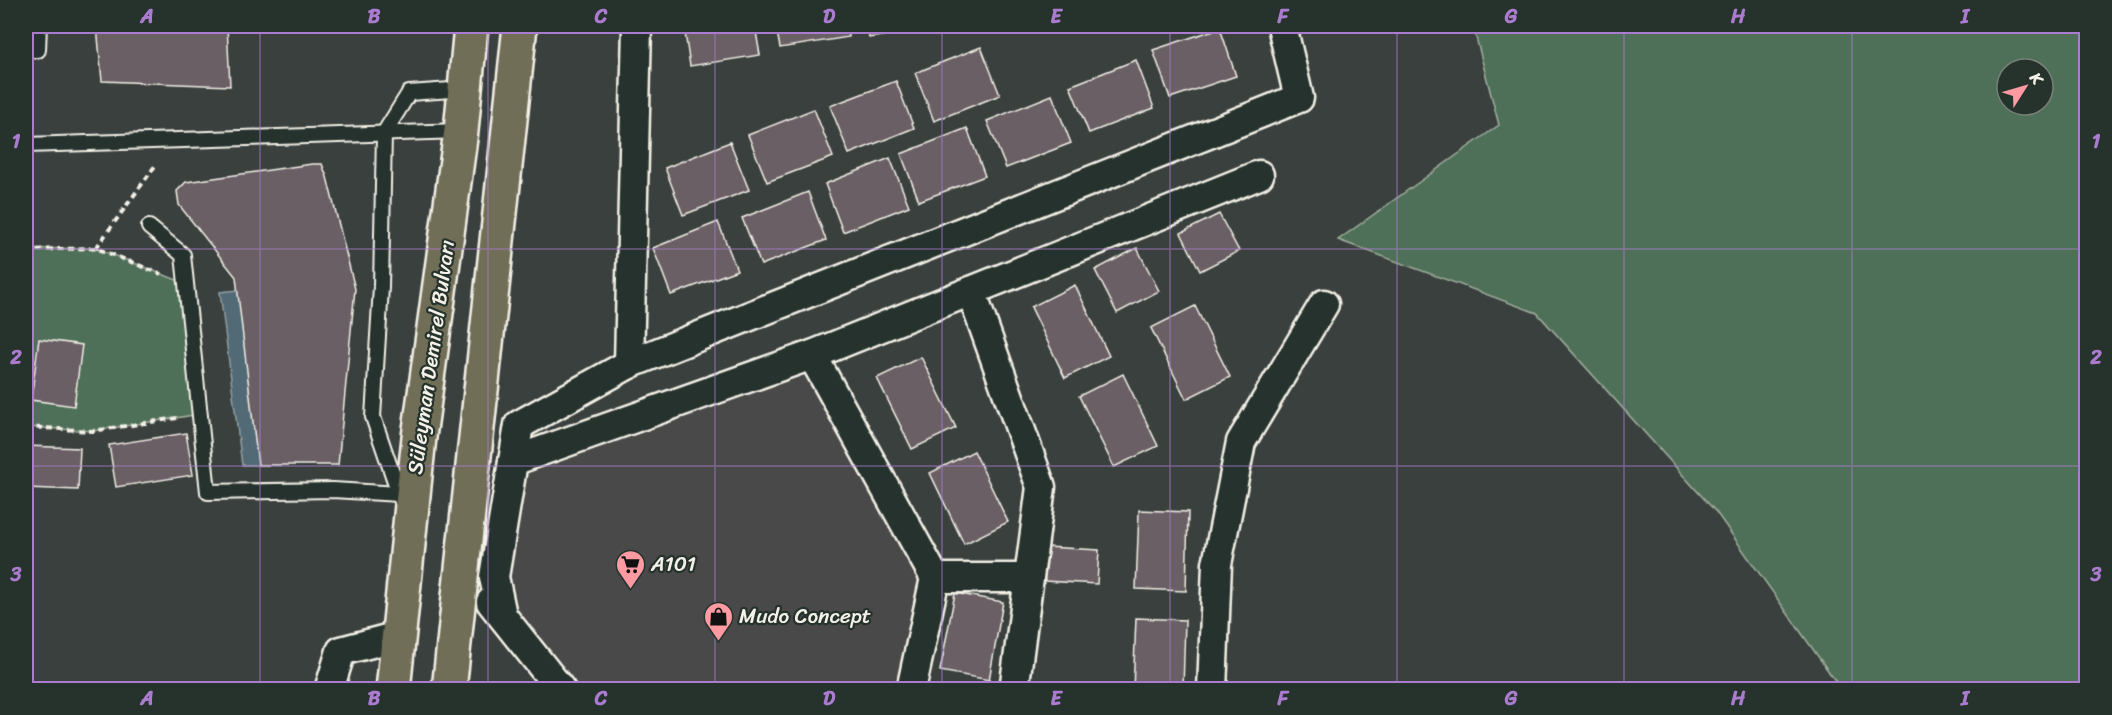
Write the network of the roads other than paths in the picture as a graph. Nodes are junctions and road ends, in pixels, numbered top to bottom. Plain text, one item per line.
1 (39, 26) edge
2 (471, 26) edge
3 (520, 26) edge
4 (637, 26) edge
5 (1282, 26) edge
6 (26, 50) edge
7 (465, 89) junction
8 (461, 131) junction
9 (384, 133) junction
10 (26, 145) edge
11 (1259, 176) dead end
12 (149, 227) dead end
13 (971, 291) junction
14 (1324, 304) dead end
15 (812, 355) junction
16 (629, 364) junction
17 (513, 460) junction
18 (405, 508) junction
19 (462, 566) junction
20 (935, 578) junction
21 (1029, 578) junction
22 (502, 615) junction
23 (398, 636) junction
24 (329, 690) edge
25 (393, 690) edge
26 (449, 690) edge
27 (561, 690) edge
28 (910, 690) edge
29 (1014, 690) edge
30 (1212, 690) edge

1 - 6 lane
2 - 7 highway, Süleyman Demirel Bulvarı
3 - 19 highway
4 - 16 street
5 - 16 street
7 - 8 highway, Süleyman Demirel Bulvarı
7 - 9 lane
8 - 9 lane
8 - 18 highway, Süleyman Demirel Bulvarı
9 - 10 lane
9 - 18 lane
11 - 13 street
12 - 18 lane
13 - 15 street
13 - 21 street
14 - 30 street
15 - 17 street
15 - 20 street
16 - 17 street
17 - 22 street
18 - 23 highway, Süleyman Demirel Bulvarı
19 - 22 street
19 - 26 highway
20 - 21 street
20 - 28 street
21 - 29 street
22 - 27 street
23 - 24 street
23 - 25 highway, Süleyman Demirel Bulvarı

